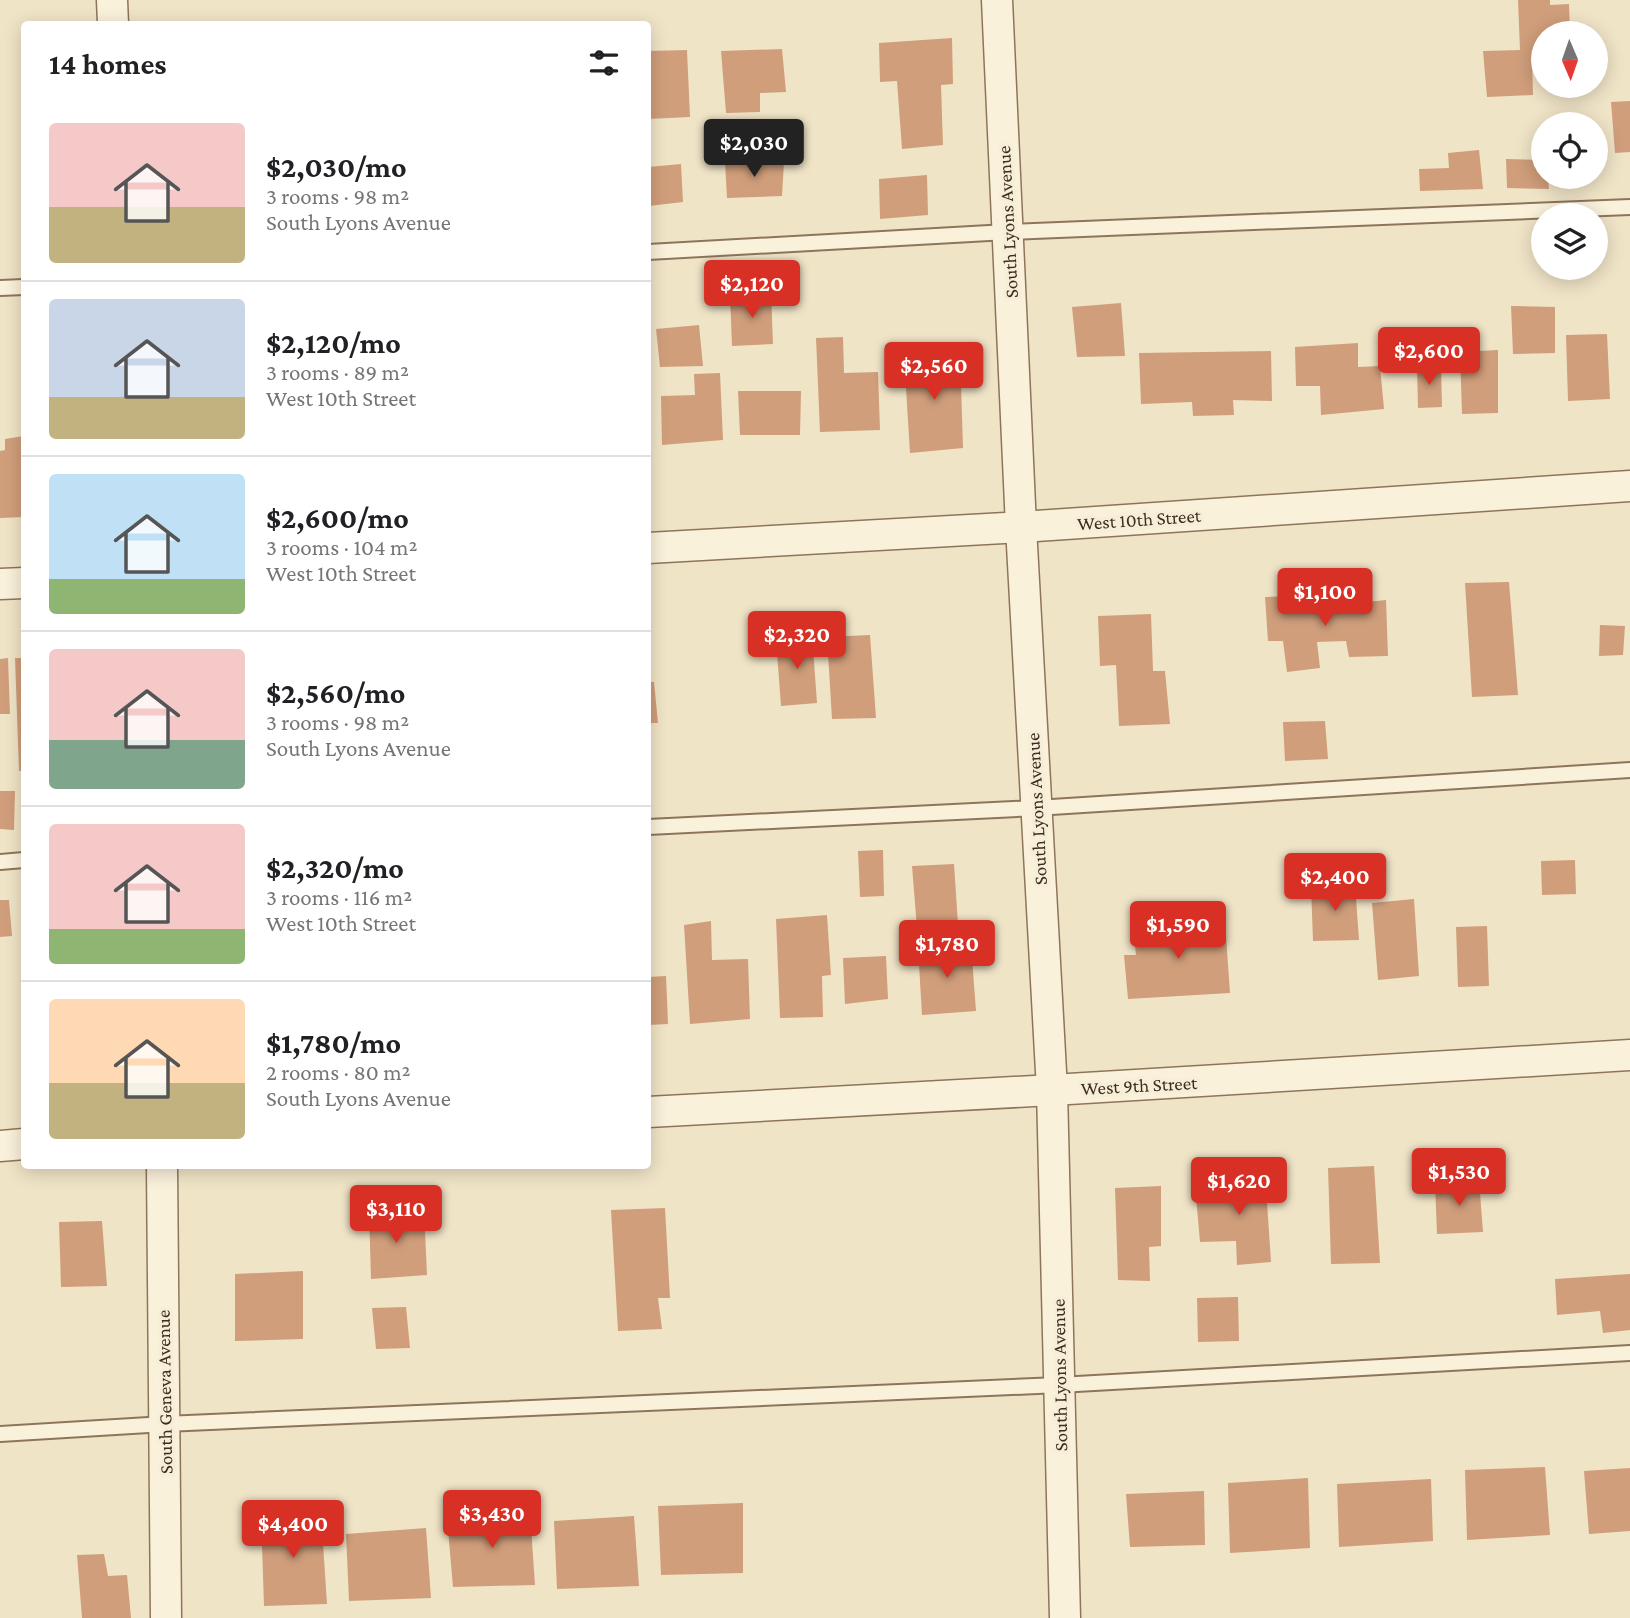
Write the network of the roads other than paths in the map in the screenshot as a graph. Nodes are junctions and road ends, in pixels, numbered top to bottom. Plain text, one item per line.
1 (112, 0) edge
2 (997, 0) edge
3 (113, 21) edge
4 (1630, 207) edge
5 (1007, 232) junction
6 (651, 252) edge
7 (21, 286) edge
8 (0, 288) edge
9 (1630, 486) edge
10 (1021, 527) junction
11 (651, 548) edge
12 (21, 583) edge
13 (0, 584) edge
14 (1630, 770) edge
15 (1036, 808) junction
16 (651, 827) edge
17 (21, 860) edge
18 (0, 862) edge
19 (1630, 1055) edge
20 (1052, 1090) junction
21 (651, 1112) edge
22 (21, 1144) edge
23 (0, 1146) edge
24 (162, 1169) edge
25 (1630, 1353) edge
26 (1059, 1385) junction
27 (165, 1424) junction
28 (0, 1434) edge
29 (166, 1618) edge
30 (1065, 1618) edge

1 - 3 street
2 - 5 street, South Lyons Avenue
4 - 5 lane
5 - 6 lane
5 - 10 street, South Lyons Avenue
7 - 8 lane
9 - 10 street, West 10th Street
10 - 11 street, West 10th Street
10 - 15 street, South Lyons Avenue
12 - 13 street
14 - 15 lane
15 - 16 lane
15 - 20 street, South Lyons Avenue
17 - 18 lane
19 - 20 street, West 9th Street
20 - 21 street, West 9th Street
20 - 26 street, South Lyons Avenue
22 - 23 street
24 - 27 street, South Geneva Avenue
25 - 26 lane
26 - 27 lane
26 - 30 street, South Lyons Avenue
27 - 28 lane
27 - 29 street, South Geneva Avenue

